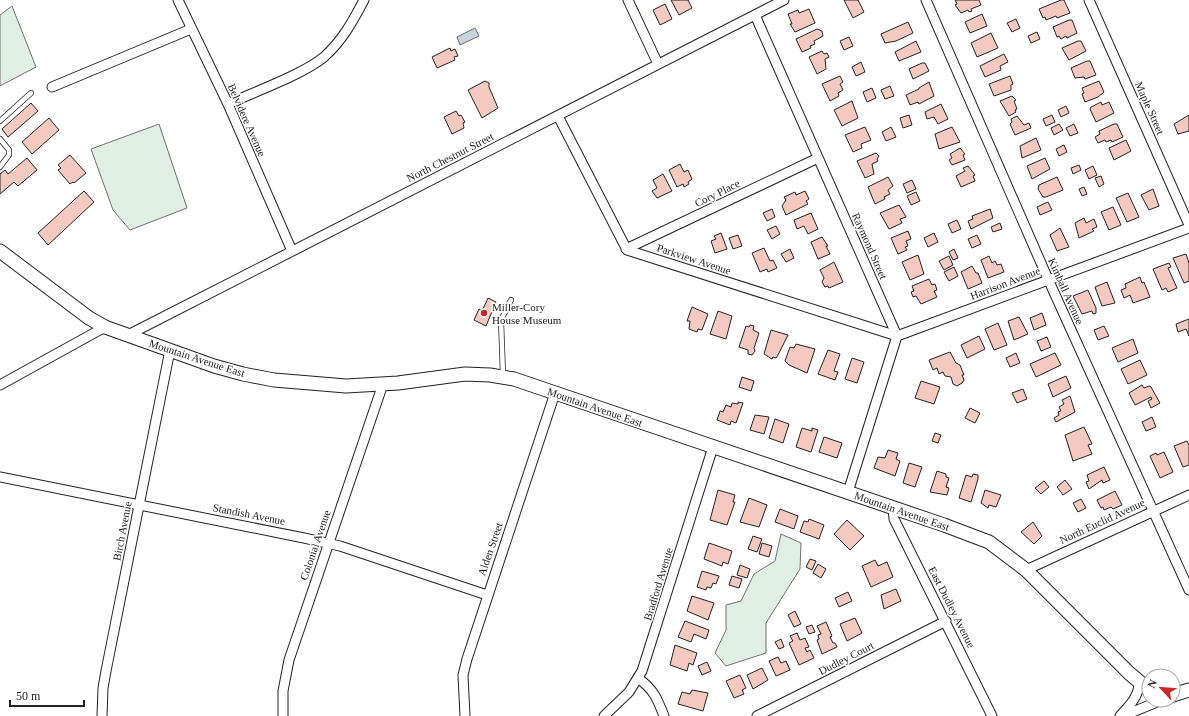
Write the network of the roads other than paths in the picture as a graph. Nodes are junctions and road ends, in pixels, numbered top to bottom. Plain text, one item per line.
1 (178, 0) edge
2 (364, 0) edge
3 (628, 0) edge
4 (784, 0) edge
5 (926, 0) edge
6 (1089, 0) edge
7 (755, 15) junction
8 (191, 29) junction
9 (658, 64) junction
10 (52, 87) dead end
11 (31, 93) dead end
12 (228, 104) junction
13 (558, 116) junction
14 (0, 121) edge
15 (0, 139) edge
16 (818, 158) junction
17 (0, 167) edge
18 (1189, 227) edge
19 (626, 249) junction
20 (0, 251) edge
21 (292, 251) junction
22 (1048, 279) junction
23 (511, 300) dead end
24 (106, 327) junction
25 (128, 335) junction
26 (897, 336) junction
27 (170, 350) junction
28 (503, 377) junction
29 (382, 384) junction
30 (0, 385) edge
31 (555, 393) junction
32 (713, 447) junction
33 (0, 477) edge
34 (848, 492) junction
35 (1189, 495) edge
36 (140, 504) junction
37 (893, 508) junction
38 (1152, 511) junction
39 (329, 544) junction
40 (1026, 570) junction
41 (1189, 590) edge
42 (487, 595) junction
43 (946, 621) junction
44 (638, 678) junction
45 (1141, 683) edge
46 (1141, 689) edge
47 (1142, 708) edge
48 (102, 716) edge
49 (283, 716) edge
50 (465, 716) edge
51 (604, 716) edge
52 (664, 716) edge
53 (756, 716) edge
54 (992, 716) edge
55 (1121, 716) edge

1 - 8 street, Belvidere Avenue
2 - 12 street
3 - 9 street
4 - 7 street, North Chestnut Street
5 - 22 street, Kimball Avenue
6 - 18 street, Maple Street
7 - 9 street, North Chestnut Street
7 - 16 street, Raymond Street
8 - 10 street
8 - 12 street, Belvidere Avenue
9 - 13 street, North Chestnut Street
11 - 14 lane
12 - 21 street, Belvidere Avenue
13 - 19 street
13 - 21 street, North Chestnut Street
15 - 17 lane
16 - 19 street, Cory Place
16 - 26 street, Raymond Street
18 - 22 street, Harrison Avenue
19 - 26 street, Parkview Avenue
20 - 24 street, Mountain Avenue East
21 - 25 street, North Chestnut Street
22 - 26 street, Harrison Avenue
22 - 38 street, Kimball Avenue
23 - 28 lane
24 - 25 street, Mountain Avenue East
24 - 30 street
25 - 27 street, Mountain Avenue East
26 - 34 street
27 - 29 street, Mountain Avenue East
27 - 36 street, Birch Avenue
28 - 29 street, Mountain Avenue East
28 - 31 street, Mountain Avenue East
29 - 39 street, Colonial Avenue
31 - 32 street, Mountain Avenue East
31 - 42 street, Alden Street
32 - 34 street, Mountain Avenue East
32 - 44 street, Bradford Avenue
33 - 36 street, Standish Avenue
34 - 37 street, Mountain Avenue East
35 - 38 street, North Euclid Avenue
36 - 39 street, Standish Avenue
36 - 48 street, Birch Avenue
37 - 40 street, Mountain Avenue East
37 - 43 street, East Dudley Avenue
38 - 40 street, North Euclid Avenue
38 - 41 street, Kimball Avenue
39 - 42 street, Standish Avenue
39 - 49 street, Colonial Avenue
40 - 45 street, Mountain Avenue East
42 - 50 street, Alden Street
43 - 53 street, Dudley Court
43 - 54 street, East Dudley Avenue
44 - 51 street, Bradford Avenue
44 - 52 street
46 - 55 street
47 - 55 street

